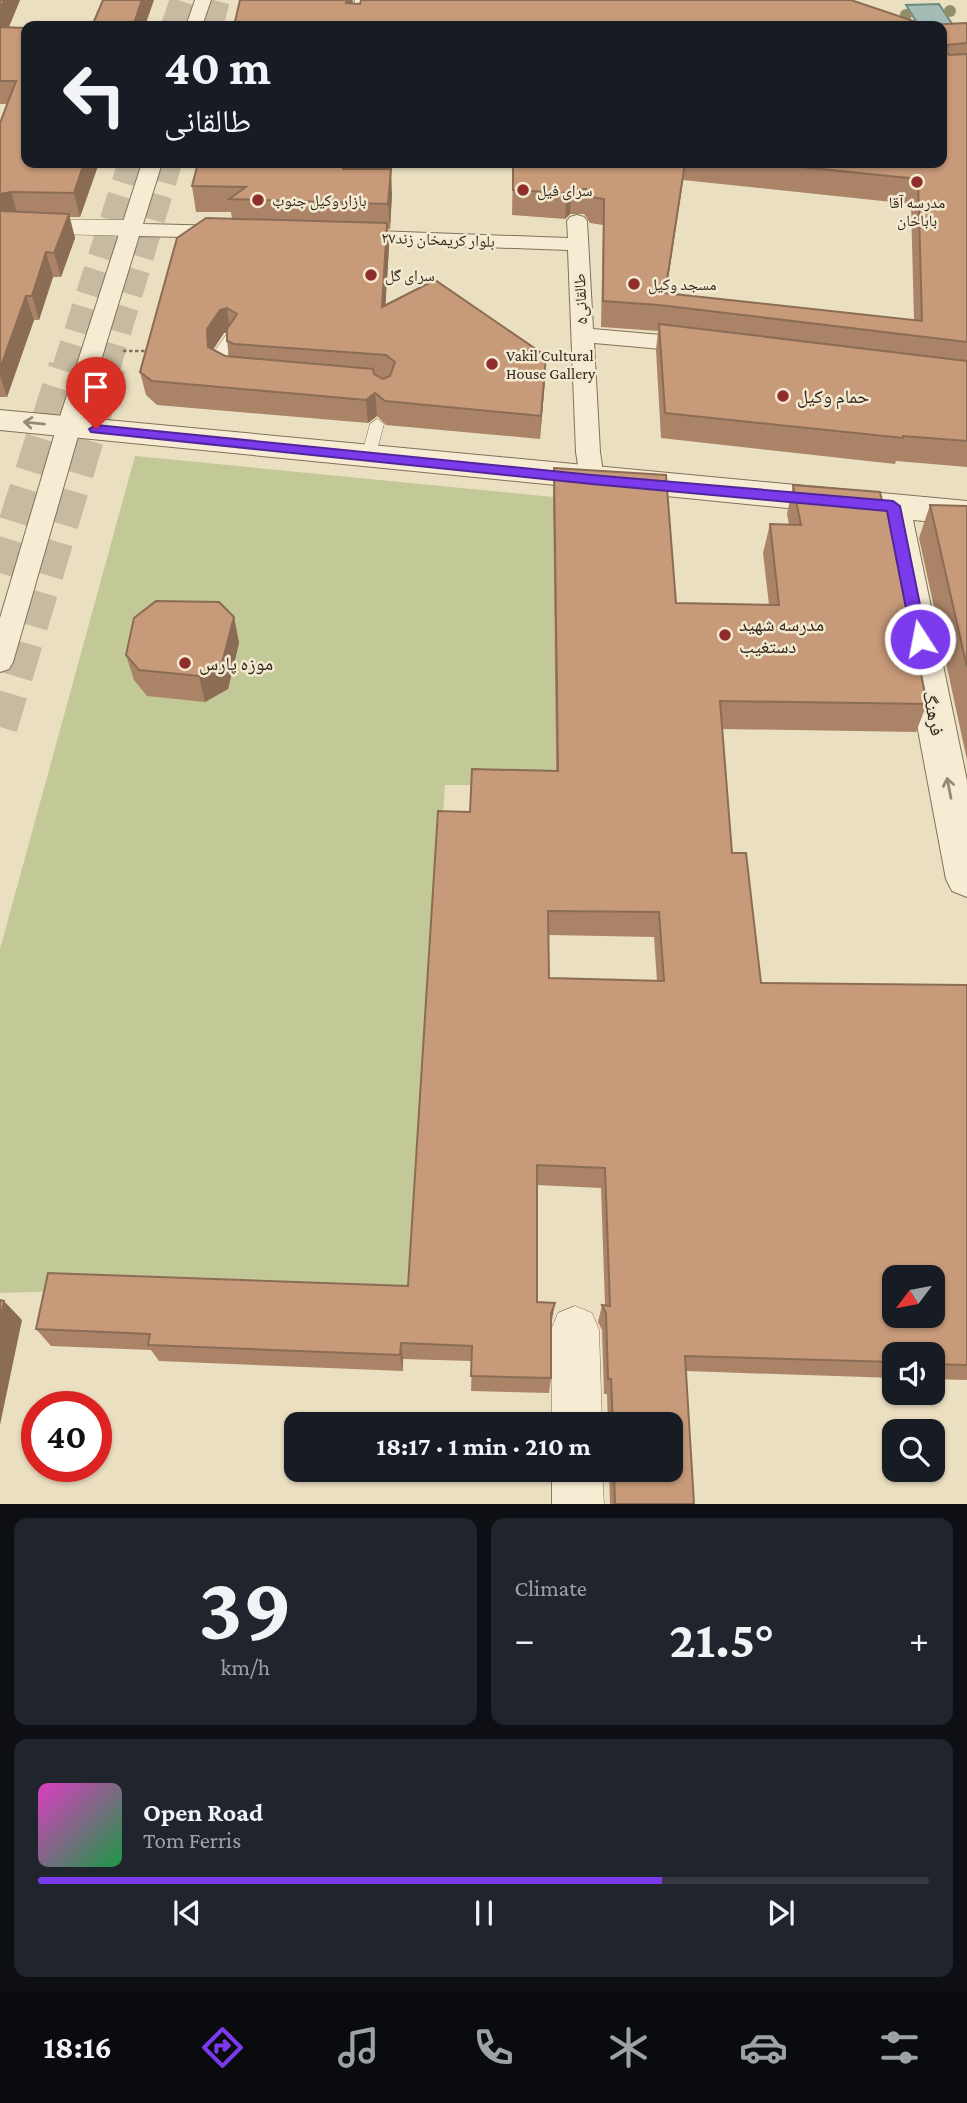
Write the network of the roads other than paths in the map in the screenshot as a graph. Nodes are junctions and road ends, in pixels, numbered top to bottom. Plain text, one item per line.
1 (203, 0) edge
2 (360, 0) edge
3 (196, 21) edge
4 (356, 21) edge
5 (150, 168) edge
6 (577, 221) dead end
7 (18, 227) edge
8 (131, 229) junction
9 (245, 233) edge
10 (327, 235) edge
11 (577, 244) junction
12 (582, 335) junction
13 (231, 338) edge
14 (710, 347) edge
15 (248, 375) edge
16 (0, 419) edge
17 (377, 424) dead end
18 (69, 426) junction
19 (368, 457) junction
20 (592, 479) junction
21 (893, 506) junction
22 (967, 513) edge
23 (0, 662) edge
24 (967, 879) edge
25 (575, 1330) dead end
26 (577, 1412) edge
27 (578, 1482) edge
28 (578, 1504) edge

1 - 3 street
2 - 4 lane
5 - 8 street
6 - 11 street, طالقانی۵
7 - 8 street
8 - 9 street
8 - 18 street
10 - 11 street, بلوار کریمخان زند۲۷
11 - 12 street, طالقانی۵
12 - 14 street
12 - 20 street, طالقانی۵
13 - 15 lane
18 -> 16 street
17 - 19 lane
18 - 19 street
18 - 23 street
19 - 20 street
20 - 21 street
21 - 22 street
24 -> 21 street, فرهنگ
25 - 26 street
27 - 28 street

